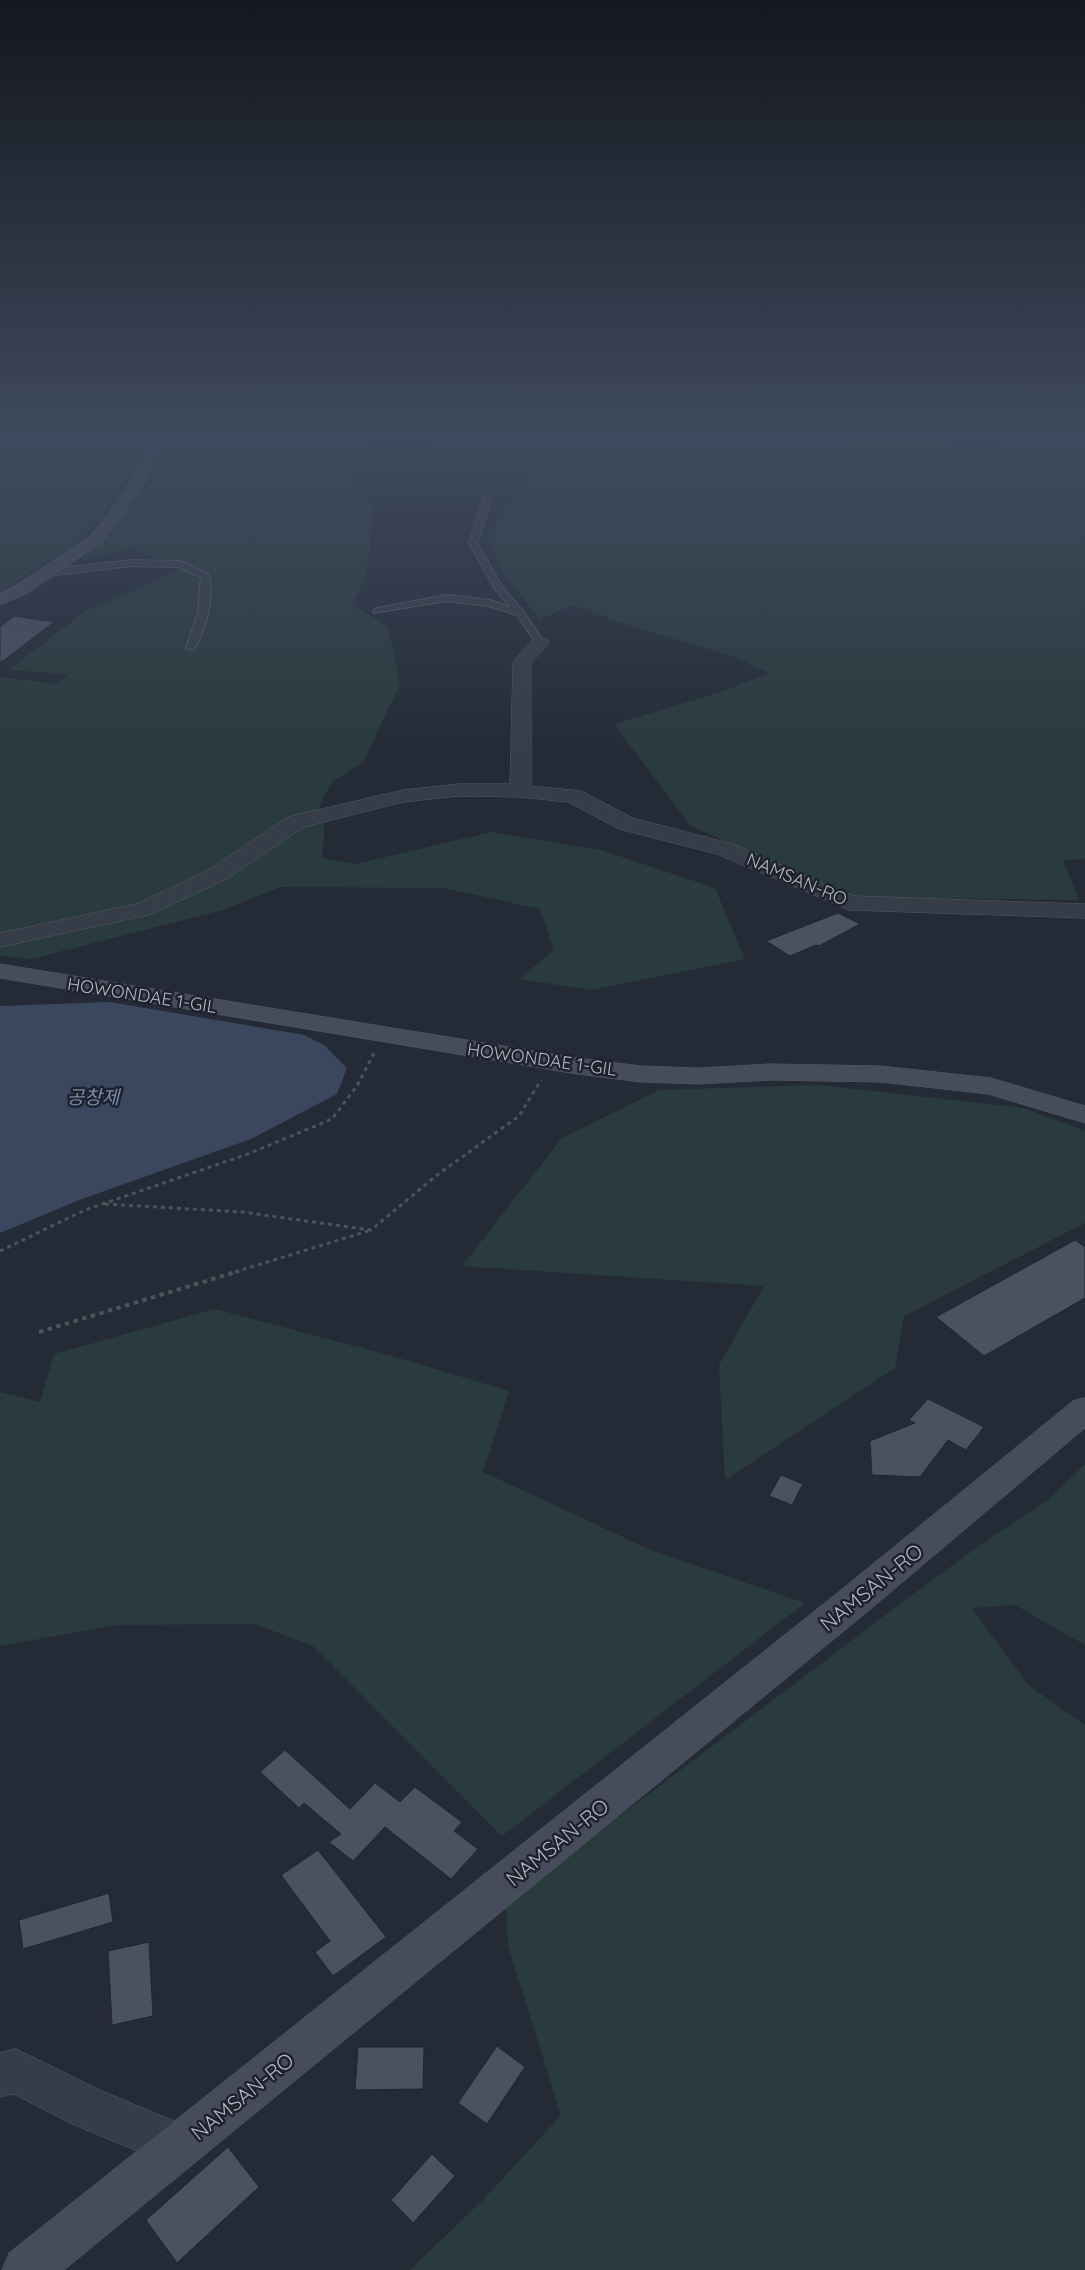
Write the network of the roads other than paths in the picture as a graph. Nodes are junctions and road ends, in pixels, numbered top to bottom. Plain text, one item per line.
1 (89, 544) edge
2 (474, 544) edge
3 (46, 573) junction
4 (0, 600) edge
5 (377, 611) dead end
6 (520, 613) junction
7 (540, 643) joint
8 (191, 648) dead end
9 (520, 790) junction
10 (1085, 911) edge
11 (0, 940) edge
12 (0, 971) edge
13 (1085, 1115) edge
14 (1085, 1410) edge
15 (0, 2075) edge
16 (180, 2146) junction
17 (26, 2270) edge

1 - 3 street
2 - 6 lane
3 - 4 street
3 - 8 lane
5 - 6 lane
6 - 7 lane
7 - 9 street
9 - 10 street, NAMSAN-RO
9 - 11 street
12 - 13 street, HOWONDAE 1-GIL
14 - 16 street, NAMSAN-RO
15 - 16 street
16 - 17 street, NAMSAN-RO

